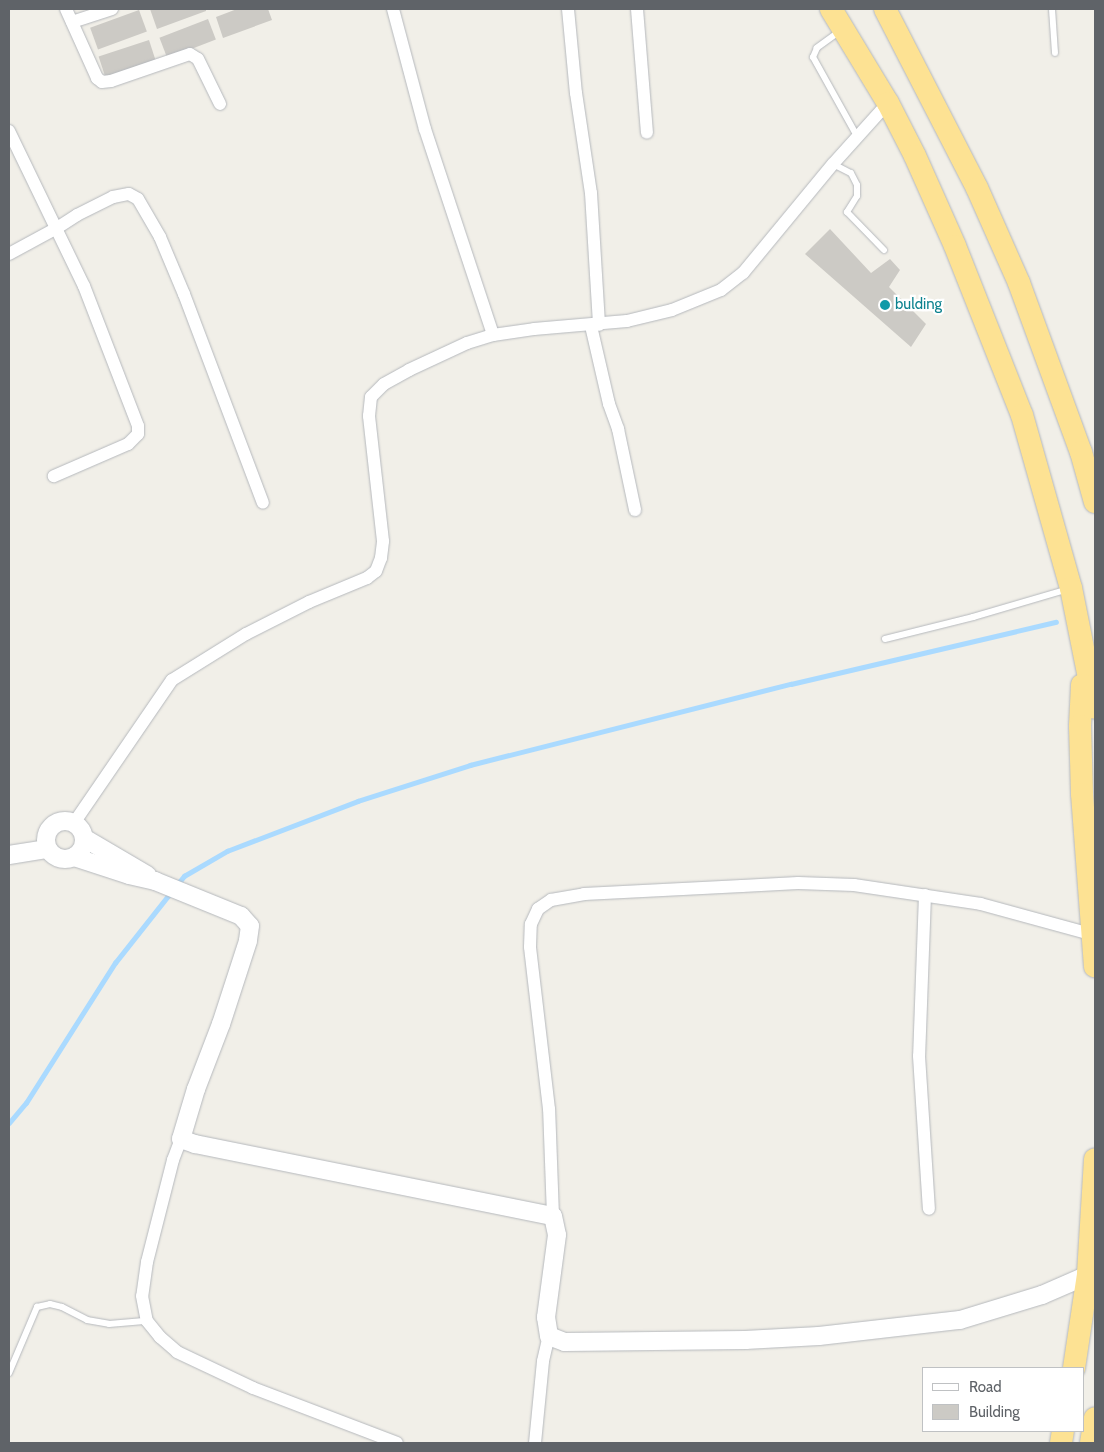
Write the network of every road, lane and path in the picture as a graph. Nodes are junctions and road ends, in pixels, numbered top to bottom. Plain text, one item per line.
1 (66, 9) edge
2 (112, 9) edge
3 (393, 9) edge
4 (568, 9) edge
5 (637, 9) edge
6 (831, 9) edge
7 (885, 9) edge
8 (1052, 9) edge
9 (72, 22) junction
10 (843, 29) junction
11 (1055, 53) dead end
12 (888, 103) junction
13 (220, 104) dead end
14 (9, 131) edge
15 (647, 133) dead end
16 (858, 138) junction
17 (833, 164) junction
18 (57, 228) junction
19 (884, 250) dead end
20 (9, 254) edge
21 (595, 325) junction
22 (493, 335) junction
23 (54, 476) dead end
24 (1095, 502) edge
25 (263, 503) dead end
26 (635, 510) dead end
27 (1071, 588) junction
28 (885, 639) dead end
29 (1084, 656) junction
30 (1095, 708) edge
31 (79, 831) junction
32 (48, 849) junction
33 (9, 855) edge
34 (74, 858) junction
35 (155, 881) junction
36 (926, 895) junction
37 (1094, 935) junction
38 (1095, 967) edge
39 (182, 1139) junction
40 (1095, 1159) edge
41 (929, 1209) dead end
42 (553, 1216) junction
43 (1093, 1274) edge
44 (147, 1321) junction
45 (549, 1336) junction
46 (1074, 1367) edge
47 (9, 1372) edge
48 (1095, 1418) edge
49 (398, 1443) edge
50 (535, 1443) edge
51 (1091, 1443) edge

1 - 9 street
2 - 9 street
3 - 22 street
4 - 21 street
5 - 15 street
6 - 10 highway
7 - 24 highway
8 - 11 lane
9 - 13 street
10 - 12 highway
10 - 16 lane
12 - 16 street
12 - 27 highway
14 - 18 street
16 - 17 street
17 - 19 lane
17 - 21 street
18 - 20 street
18 - 23 street
18 - 25 street
21 - 22 street
21 - 26 street
22 - 31 street
27 - 28 lane
27 - 29 highway
29 - 30 highway
29 - 37 highway
31 - 32 street
31 - 34 street
31 - 35 street
32 - 33 street
32 - 34 street
34 - 35 street
35 - 39 street
36 - 37 street
36 - 41 street
36 - 42 street
37 - 38 highway
39 - 42 street
39 - 44 street
40 - 43 highway
42 - 45 street
43 - 45 street
43 - 46 highway
44 - 47 lane
44 - 49 street
45 - 50 street
48 - 51 highway

